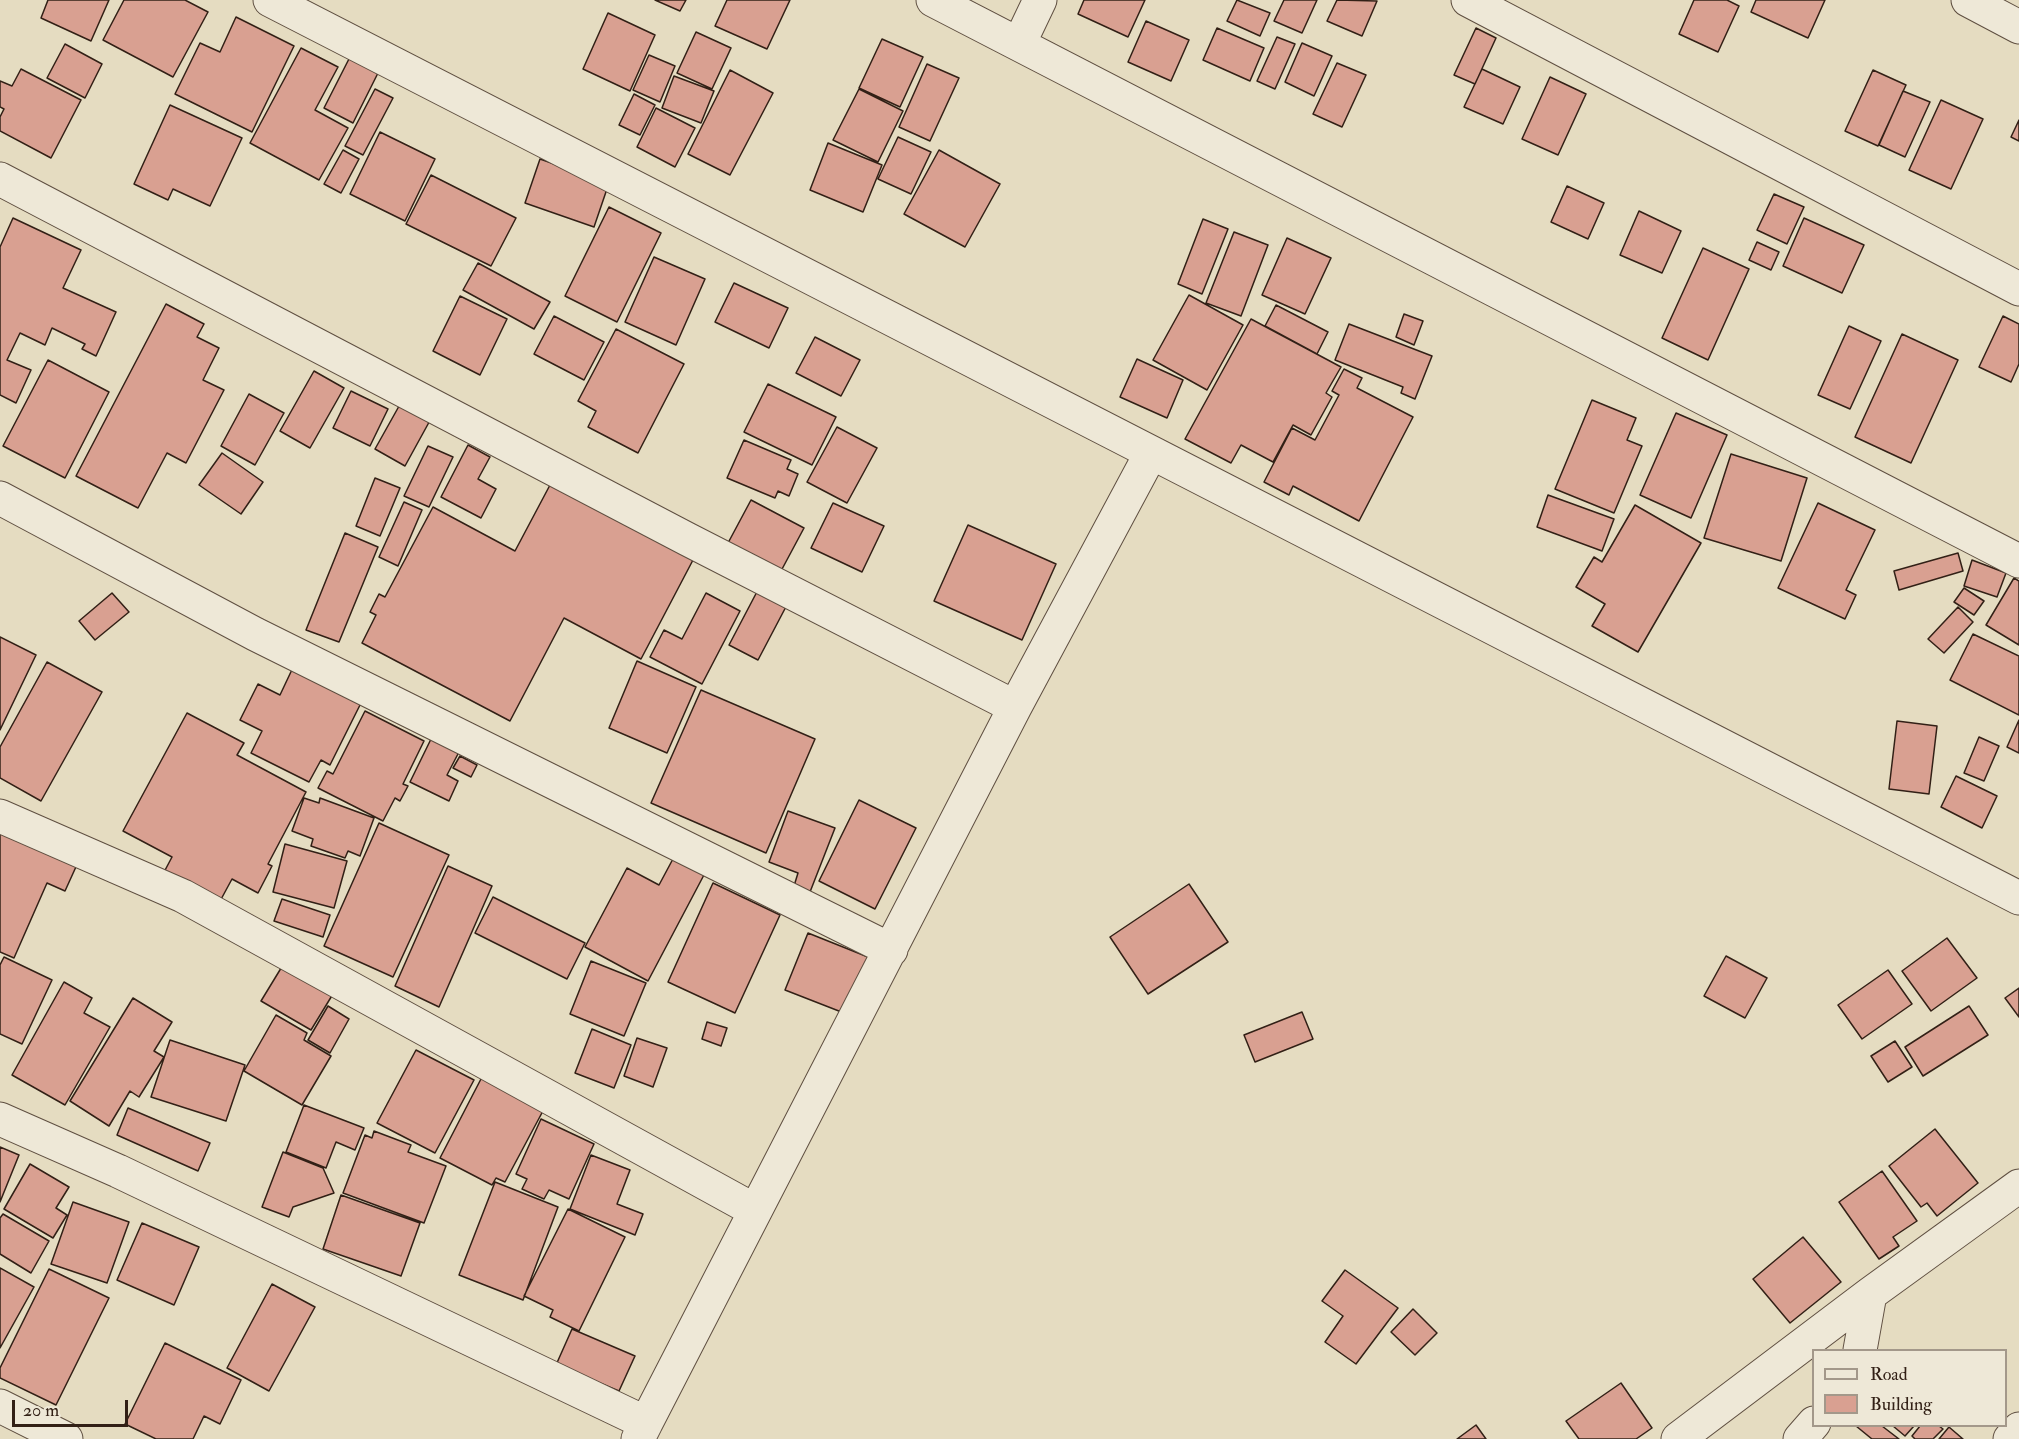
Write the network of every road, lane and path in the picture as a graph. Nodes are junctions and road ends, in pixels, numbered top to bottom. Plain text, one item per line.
1 (270, 0) edge
2 (933, 0) edge
3 (1040, 0) edge
4 (1468, 0) edge
5 (1968, 0) edge
6 (2019, 27) edge
7 (1019, 44) junction
8 (0, 179) edge
9 (2019, 289) edge
10 (1150, 455) junction
11 (0, 498) edge
12 (2019, 561) edge
13 (1016, 707) junction
14 (0, 816) edge
15 (2019, 898) edge
16 (891, 950) junction
17 (0, 1119) edge
18 (2019, 1186) edge
19 (754, 1210) junction
20 (1870, 1294) junction
21 (1860, 1349) edge
22 (0, 1406) edge
23 (1812, 1425) edge
24 (2019, 1429) edge
25 (642, 1431) edge
26 (66, 1439) edge
27 (1678, 1439) edge
28 (1800, 1439) edge
29 (2010, 1439) edge

1 - 10 street
2 - 7 street
3 - 7 street
4 - 9 street
5 - 6 street
7 - 12 street
8 - 13 street
10 - 13 street
10 - 15 street
11 - 16 street
13 - 16 street
14 - 19 street
16 - 19 street
17 - 25 street
18 - 20 street
19 - 25 street
20 - 21 street
20 - 27 street
22 - 26 street
23 - 28 street
24 - 29 street

